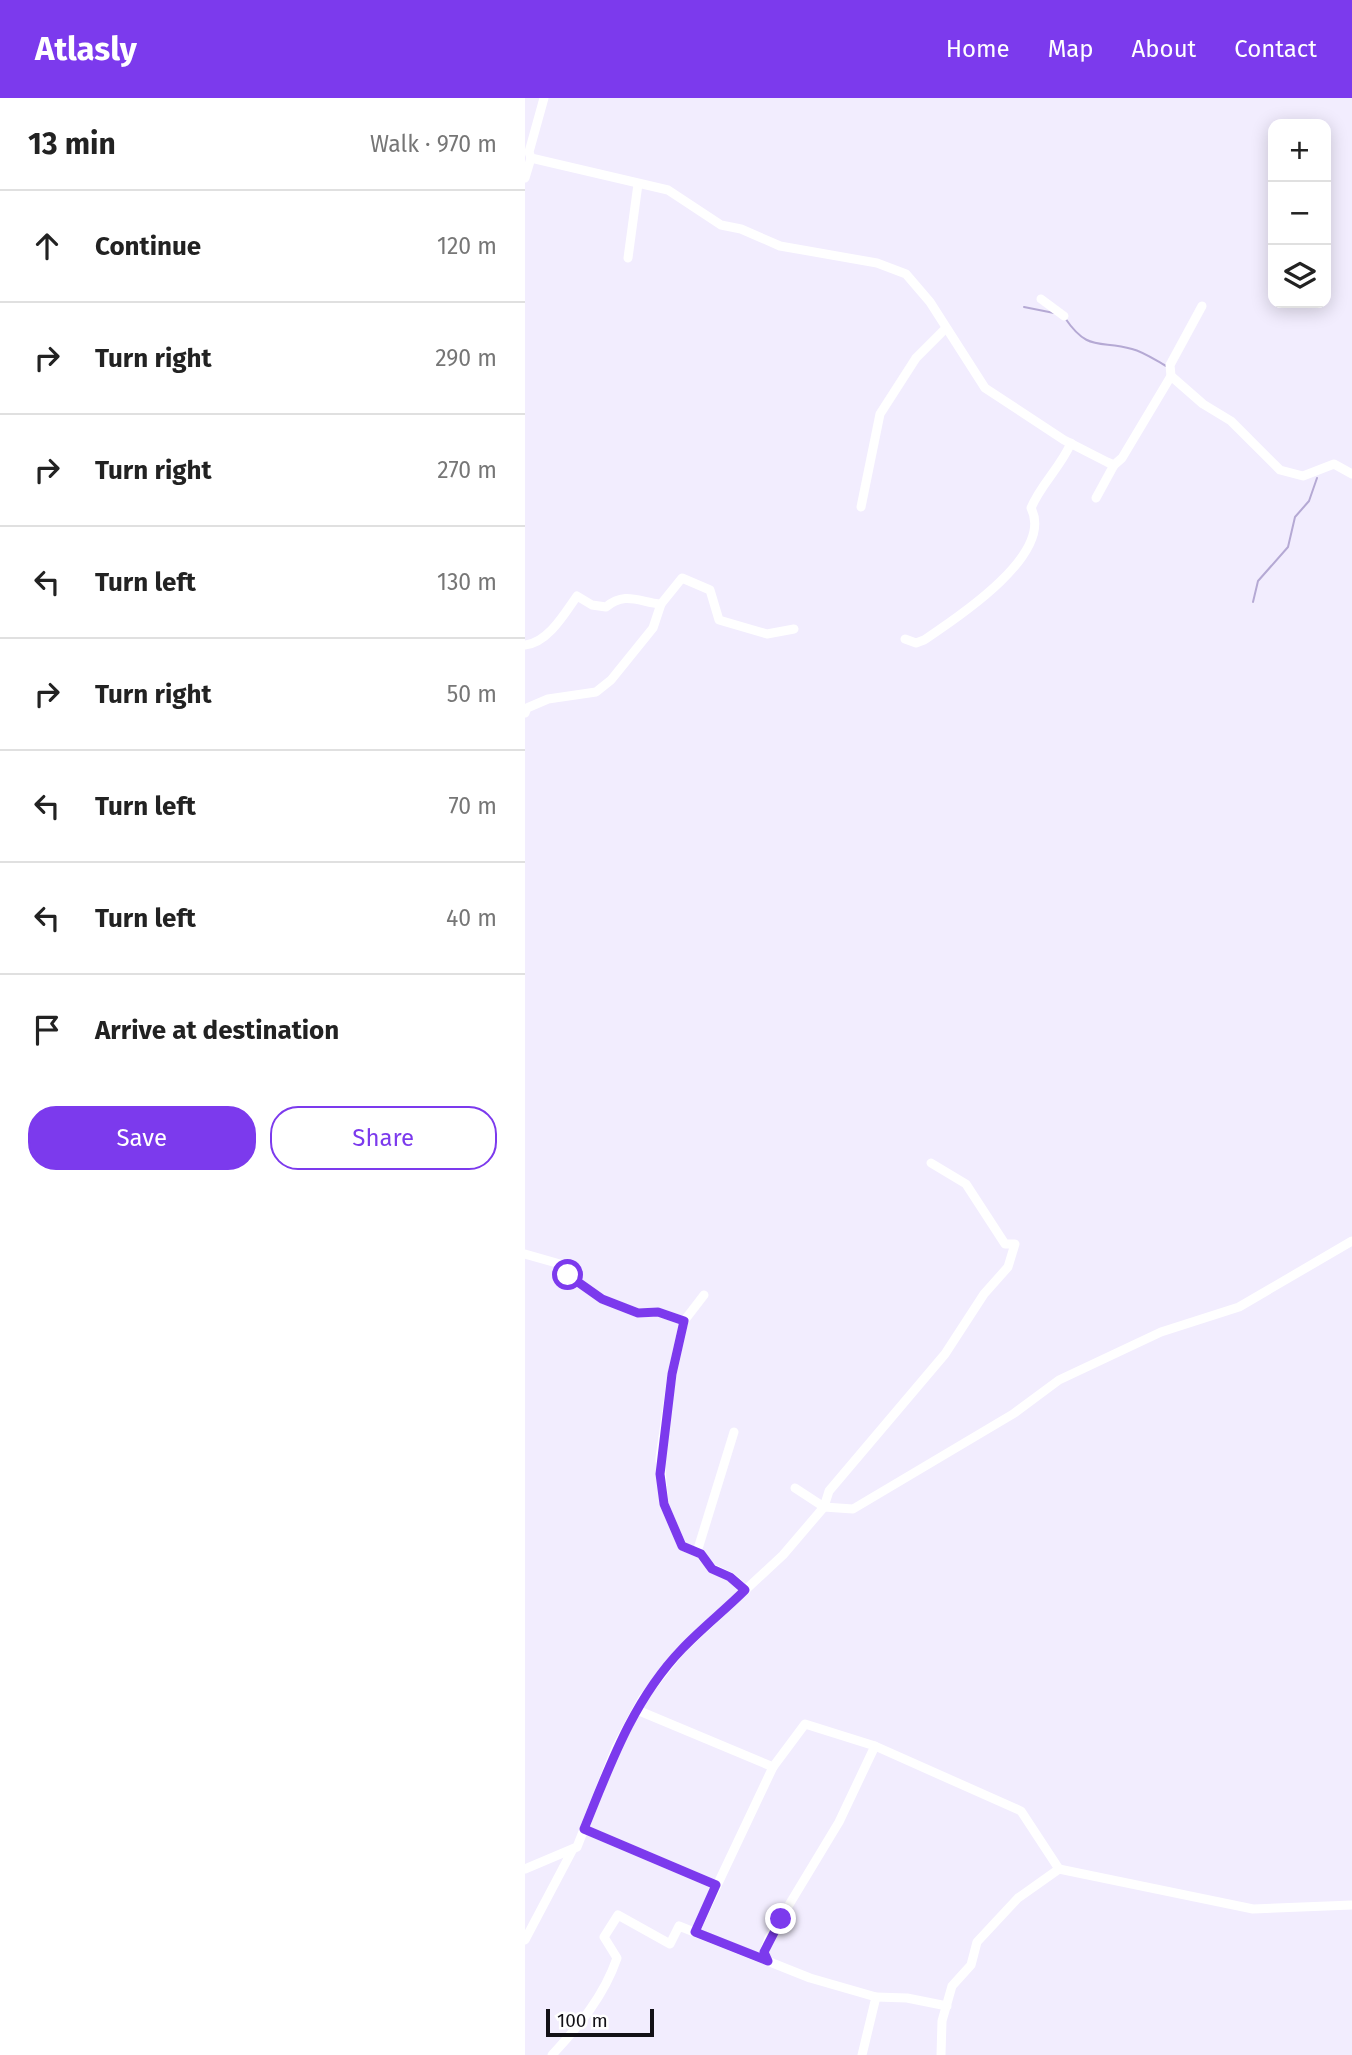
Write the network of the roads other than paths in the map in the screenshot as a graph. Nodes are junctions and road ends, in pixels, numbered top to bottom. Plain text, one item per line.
1 (544, 98) edge
2 (531, 158) junction
3 (525, 178) edge
4 (638, 184) junction
5 (628, 258) dead end
6 (1041, 299) dead end
7 (1202, 306) dead end
8 (1063, 316) dead end
9 (946, 328) junction
10 (1171, 376) junction
11 (1071, 443) junction
12 (1114, 465) junction
13 (1352, 474) edge
14 (1095, 498) dead end
15 (861, 507) dead end
16 (661, 604) junction
17 (794, 629) dead end
18 (905, 639) dead end
19 (525, 645) edge
20 (525, 713) edge
21 (931, 1163) dead end
22 (1352, 1241) edge
23 (525, 1254) edge
24 (704, 1295) dead end
25 (684, 1321) junction
26 (734, 1432) dead end
27 (795, 1488) dead end
28 (824, 1507) junction
29 (697, 1552) junction
30 (745, 1590) junction
31 (637, 1710) junction
32 (875, 1746) junction
33 (773, 1767) junction
34 (584, 1829) junction
35 (573, 1849) junction
36 (525, 1869) edge
37 (1059, 1869) junction
38 (716, 1885) junction
39 (1352, 1905) edge
40 (695, 1932) junction
41 (525, 1940) edge
42 (768, 1961) junction
43 (876, 1997) junction
44 (947, 2006) junction
45 (552, 2055) edge
46 (862, 2055) edge
47 (941, 2055) edge

1 - 2 street
2 - 3 street
2 - 4 street
4 - 5 street
4 - 9 street
6 - 8 street
7 - 10 street
9 - 11 street
9 - 15 street
10 - 12 street
10 - 13 street
11 - 12 street
11 - 18 street
12 - 14 street
16 - 17 street
16 - 19 street
16 - 20 street
21 - 28 street
22 - 28 street
23 - 25 street
24 - 25 street
25 - 29 street
26 - 29 street
27 - 28 street
28 - 30 street
29 - 30 street
30 - 31 street
31 - 33 street
31 - 34 street
32 - 33 street
32 - 37 street
32 - 42 street
33 - 38 street
34 - 35 street
34 - 38 street
35 - 36 street
35 - 41 street
37 - 39 street
37 - 44 street
38 - 40 street
40 - 42 street
40 - 45 street
42 - 43 street
43 - 44 street
43 - 46 street
44 - 47 street

